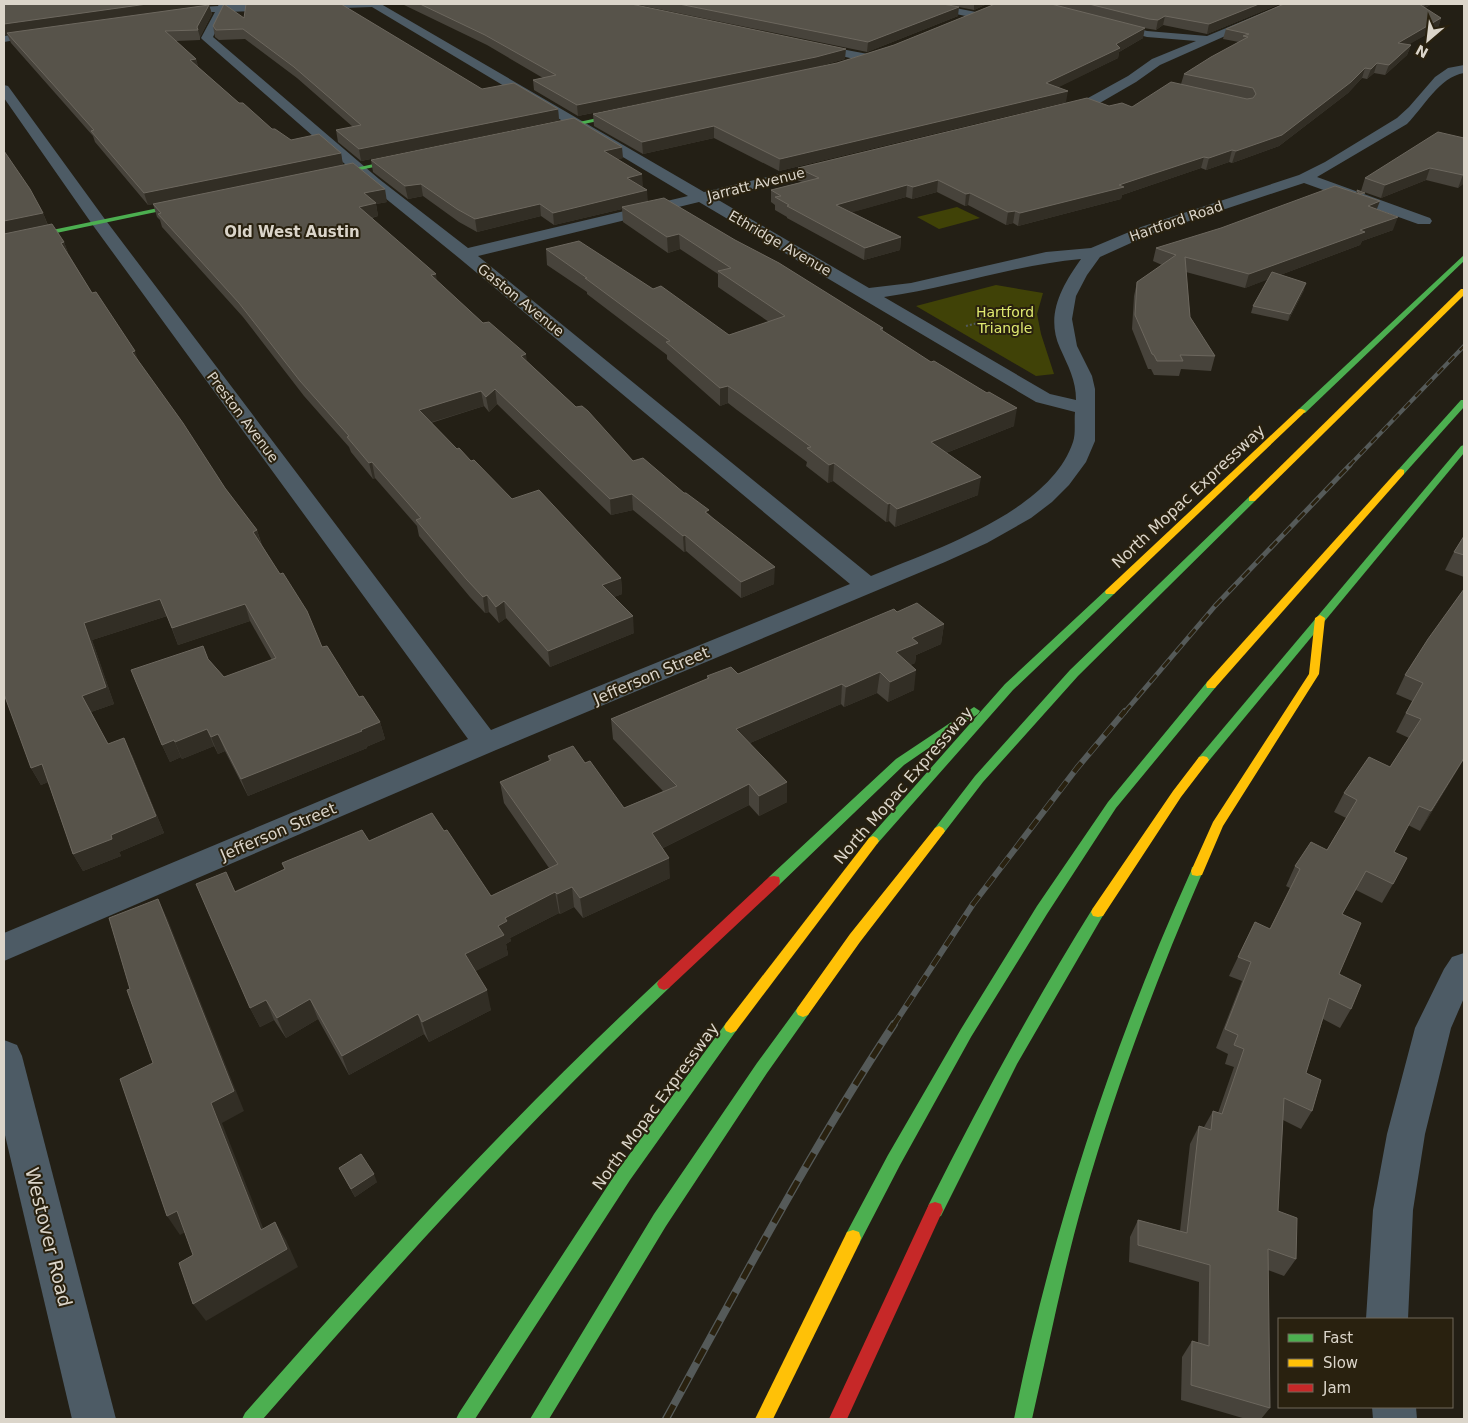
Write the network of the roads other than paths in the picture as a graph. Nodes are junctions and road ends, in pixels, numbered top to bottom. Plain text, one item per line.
1 (375, 4) edge
2 (920, 4) edge
3 (1034, 4) edge
4 (1292, 4) edge
5 (223, 6) edge
6 (189, 12) edge
7 (980, 13) joint
8 (958, 23) edge
9 (1126, 29) junction
10 (53, 32) edge
11 (1209, 38) junction
12 (4, 39) edge
13 (800, 44) edge
14 (1153, 53) junction
15 (872, 57) joint
16 (1462, 57) edge
17 (842, 66) edge
18 (1132, 80) junction
19 (1151, 84) dead end
20 (4, 89) edge
21 (642, 110) edge
22 (1046, 112) edge
23 (576, 123) junction
24 (529, 133) edge
25 (426, 155) edge
26 (846, 162) edge
27 (360, 169) junction
28 (1304, 178) junction
29 (311, 179) edge
30 (703, 198) junction
31 (205, 200) edge
32 (98, 221) junction
33 (1424, 221) dead end
34 (4, 242) edge
35 (1094, 253) junction
36 (465, 254) junction
37 (1464, 257) edge
38 (1464, 291) edge
39 (867, 294) junction
40 (1464, 402) edge
41 (1086, 408) junction
42 (1464, 448) edge
43 (867, 585) junction
44 (1320, 618) junction
45 (1009, 688) junction
46 (486, 743) junction
47 (4, 946) edge
48 (1464, 967) edge
49 (4, 1056) edge
50 (1387, 1318) edge
51 (94, 1419) edge
52 (251, 1419) edge
53 (465, 1419) edge
54 (539, 1419) edge
55 (764, 1419) edge
56 (838, 1419) edge
57 (1023, 1419) edge

1 - 5 street
1 - 23 street, Ethridge Avenue
2 - 7 street
3 - 9 street
4 - 11 street
5 - 6 street
5 - 27 street, Gaston Avenue
7 - 8 main road
9 - 11 street
9 - 14 street
10 - 12 street
11 - 14 street
13 - 15 street
14 - 18 street
15 - 17 main road
16 - 28 street, Hartford Road
18 - 19 street
18 - 22 street
20 - 32 street, Preston Avenue
21 - 23 main road
23 - 24 main road
23 - 30 street, Ethridge Avenue
25 - 27 main road
26 - 30 street, Jarratt Avenue
27 - 29 main road
27 - 36 street, Gaston Avenue
28 - 33 street
28 - 35 street, Hartford Road
30 - 36 street, Jarratt Avenue
30 - 39 street, Ethridge Avenue
31 - 32 main road
32 - 34 main road
32 - 46 street, Preston Avenue
35 - 39 street, Hartford Road
35 - 41 street, Jefferson Street
36 - 43 street, Gaston Avenue
37 - 45 main road, North Mopac Expressway
38 - 54 main road
39 - 41 street, Ethridge Avenue
40 - 55 main road
41 - 43 street, Jefferson Street
42 - 44 main road
43 - 46 street, Jefferson Street
44 - 56 main road
44 - 57 main road
45 - 52 main road
45 - 53 main road, North Mopac Expressway
46 - 47 street, Jefferson Street
48 - 50 street
49 - 51 street, Westover Road

